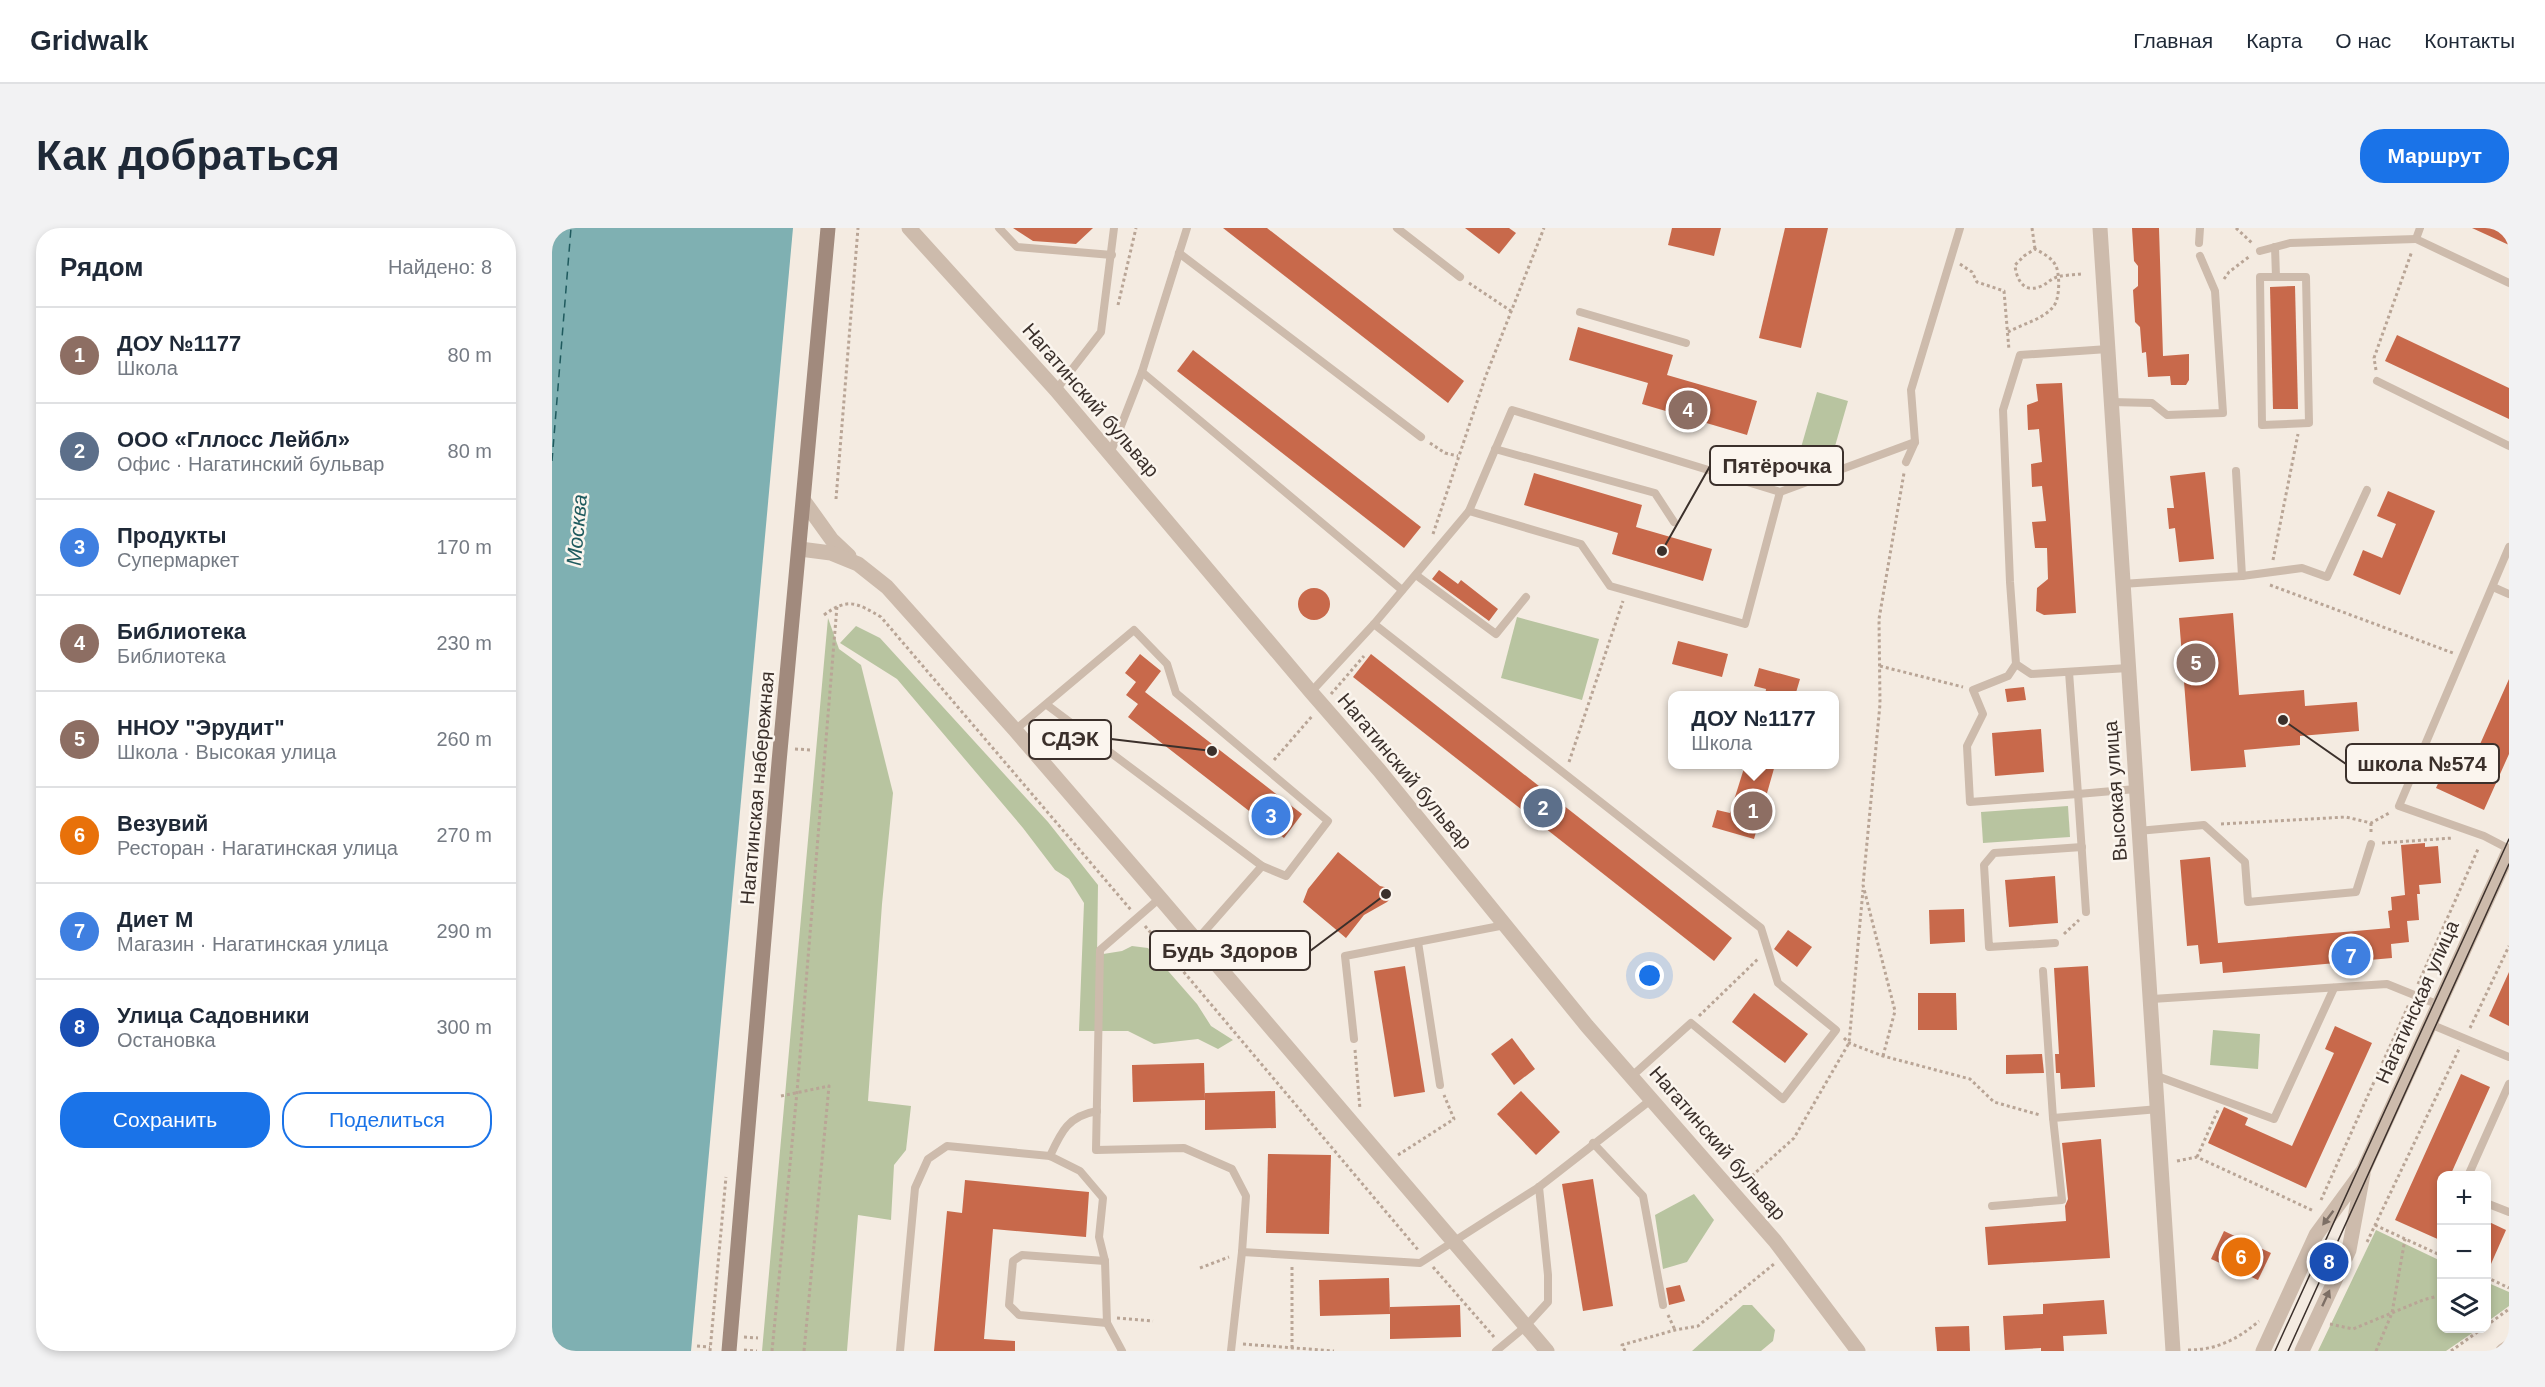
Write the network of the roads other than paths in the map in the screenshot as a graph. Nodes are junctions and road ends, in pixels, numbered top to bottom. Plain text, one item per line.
1 (828, 228) edge
2 (909, 228) edge
3 (999, 228) edge
4 (1114, 228) edge
5 (1187, 228) edge
6 (1397, 228) edge
7 (1959, 228) edge
8 (2100, 228) edge
9 (2200, 228) edge
10 (2420, 228) edge
11 (2416, 239) junction
12 (2199, 243) dead end
13 (2275, 248) junction
14 (2260, 251) road end
15 (1179, 253) junction
16 (1112, 255) junction
17 (2200, 256) dead end
18 (1460, 277) road end
19 (2276, 277) junction
20 (2509, 284) edge
21 (1580, 312) dead end
22 (1686, 343) dead end
23 (2108, 349) junction
24 (1142, 372) junction
25 (2377, 381) road end
26 (1056, 390) junction
27 (2111, 402) junction
28 (1421, 436) road end
29 (1915, 442) junction
30 (2509, 446) edge
31 (1496, 449) junction
32 (1110, 453) junction
33 (1906, 462) road end
34 (2236, 471) dead end
35 (2367, 490) dead end
36 (1780, 492) junction
37 (804, 501) junction
38 (1469, 511) junction
39 (1674, 522) dead end
40 (2509, 547) edge
41 (800, 549) junction
42 (858, 564) junction
43 (1416, 575) junction
44 (2242, 576) junction
45 (2122, 584) junction
46 (2493, 587) junction
47 (1402, 591) junction
48 (2509, 594) edge
49 (1526, 597) dead end
50 (1374, 624) junction
51 (2016, 664) junction
52 (2128, 668) junction
53 (2069, 672) junction
54 (1311, 692) junction
55 (1047, 705) junction
56 (1015, 730) junction
57 (2136, 789) junction
58 (2078, 794) junction
59 (2138, 831) junction
60 (2371, 844) road end
61 (2082, 847) junction
62 (2509, 850) edge
63 (1262, 866) junction
64 (1160, 898) junction
65 (2086, 912) road end
66 (1505, 925) junction
67 (1196, 941) junction
68 (1418, 942) junction
69 (2055, 943) road end
70 (2043, 971) dead end
71 (2334, 988) junction
72 (2152, 999) junction
73 (2439, 1005) junction
74 (2430, 1024) junction
75 (1354, 1039) road end
76 (2509, 1057) edge
77 (1632, 1076) junction
78 (2157, 1076) junction
79 (2509, 1084) edge
80 (1440, 1085) road end
81 (1652, 1099) junction
82 (2159, 1109) junction
83 (1096, 1111) junction
84 (2053, 1118) junction
85 (1593, 1143) junction
86 (1050, 1156) junction
87 (2363, 1171) junction
88 (2470, 1171) edge
89 (1539, 1187) junction
90 (2491, 1205) edge
91 (1992, 1206) dead end
92 (2509, 1212) edge
93 (1453, 1240) junction
94 (1242, 1252) junction
95 (1106, 1260) junction
96 (1663, 1305) dead end
97 (1107, 1320) junction
98 (1526, 1326) junction
99 (1232, 1347) edge
100 (2509, 1347) edge
101 (1499, 1349) edge
102 (729, 1351) edge
103 (900, 1351) edge
104 (1122, 1351) edge
105 (1547, 1351) edge
106 (1858, 1351) edge
107 (2181, 1351) edge
108 (2263, 1351) edge
109 (2302, 1351) edge
110 (2503, 1351) edge

1 - 37 main road, Нагатинская набережная
2 - 26 street, Нагатинский бульвар
3 - 16 lane
4 - 16 lane
5 - 15 lane
6 - 18 lane
7 - 29 lane
8 - 23 street, Высокая улица
9 - 12 lane
10 - 11 lane
11 - 13 lane
11 - 20 lane
13 - 14 lane
13 - 19 lane
15 - 24 lane
15 - 28 lane
16 - 26 lane
17 - 27 lane
19 - 19 lane
21 - 22 lane
23 - 27 street, Высокая улица
23 - 51 lane
24 - 32 lane
24 - 47 lane
25 - 30 lane
26 - 32 street, Нагатинский бульвар
27 - 45 street, Высокая улица
29 - 33 lane
29 - 36 lane
31 - 36 lane
31 - 38 lane
31 - 39 lane
32 - 54 street, Нагатинский бульвар
34 - 44 lane
35 - 44 lane
36 - 38 lane
37 - 41 main road, Нагатинская набережная
37 - 42 street
38 - 43 lane
40 - 46 lane
41 - 42 street
41 - 102 main road, Нагатинская набережная
42 - 56 street
43 - 47 lane
43 - 49 lane
44 - 45 lane
45 - 52 street, Высокая улица
46 - 48 lane
46 - 62 lane
47 - 50 lane
50 - 54 lane
50 - 77 lane
51 - 53 lane
51 - 58 lane
52 - 53 lane
52 - 57 street, Высокая улица
53 - 58 lane
54 - 66 street, Нагатинский бульвар
55 - 56 lane
55 - 63 lane
55 - 63 lane
56 - 64 street
57 - 58 lane
57 - 59 street, Высокая улица
58 - 61 lane
59 - 60 lane
59 - 72 street, Высокая улица
61 - 65 lane
61 - 69 lane
62 - 73 street, Нагатинская улица
63 - 67 lane
64 - 67 street
64 - 83 lane
66 - 68 lane
66 - 77 street, Нагатинский бульвар
67 - 93 street
68 - 75 lane
68 - 80 lane
70 - 84 lane
71 - 72 lane
71 - 73 lane
71 - 78 lane
72 - 78 street, Высокая улица
73 - 74 street, Нагатинская улица
74 - 76 lane
74 - 87 street, Нагатинская улица
77 - 81 street, Нагатинский бульвар
78 - 82 street, Высокая улица
79 - 88 lane
81 - 85 lane
81 - 106 street, Нагатинский бульвар
82 - 84 lane
82 - 107 street, Высокая улица
83 - 86 lane
83 - 94 lane
84 - 91 lane
85 - 89 lane
85 - 96 lane
86 - 95 lane
86 - 103 lane
87 -> 108 street, Нагатинская улица
109 -> 87 street, Нагатинская улица
89 - 93 lane
89 - 98 lane
90 - 92 lane
93 - 94 lane
93 - 98 street
94 - 99 lane
95 - 97 lane
95 - 97 lane
97 - 104 lane
98 - 101 lane
98 - 105 street
100 - 110 street

